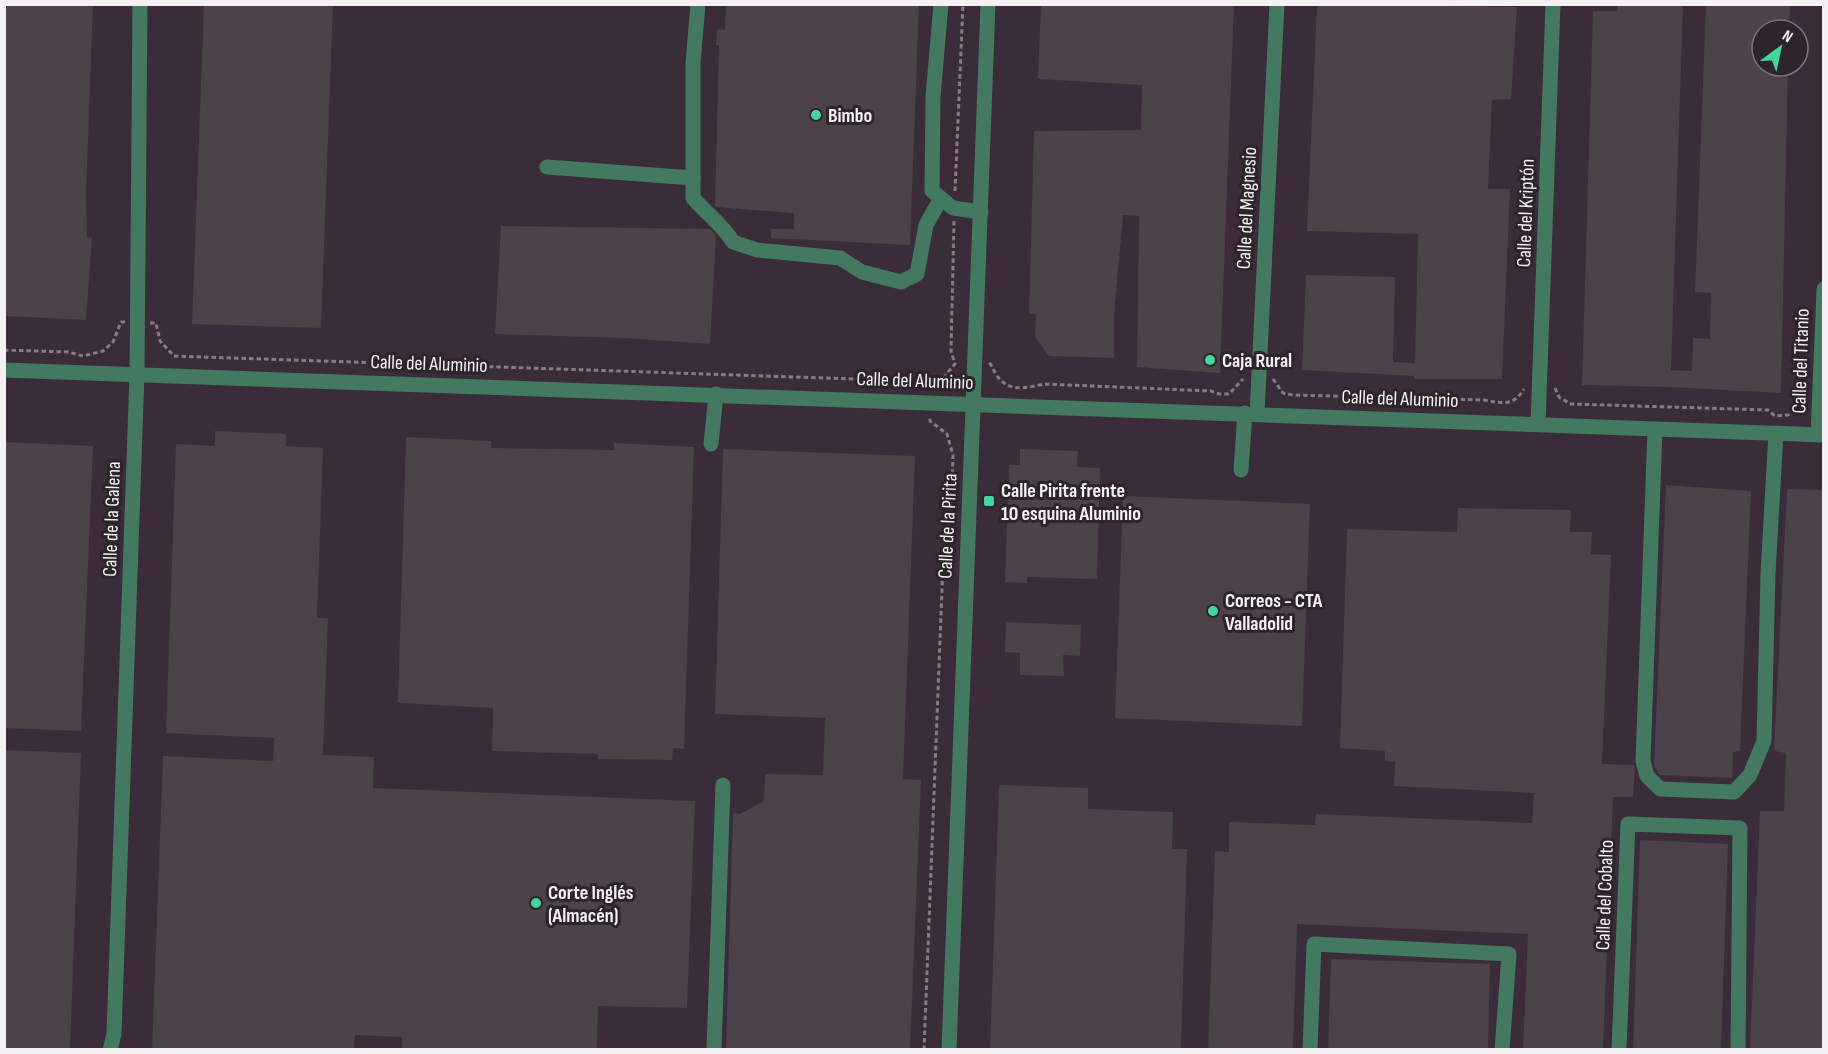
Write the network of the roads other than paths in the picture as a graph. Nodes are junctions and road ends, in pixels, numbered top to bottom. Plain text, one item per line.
1 (140, 4) edge
2 (698, 4) edge
3 (941, 4) edge
4 (988, 4) edge
5 (1277, 4) edge
6 (1553, 4) edge
7 (547, 167) dead end
8 (693, 178) junction
9 (940, 200) junction
10 (981, 212) junction
11 (1824, 289) edge
12 (4, 369) edge
13 (137, 374) junction
14 (716, 394) junction
15 (975, 403) junction
16 (1251, 414) junction
17 (1538, 424) junction
18 (1654, 429) junction
19 (1776, 433) junction
20 (1821, 435) edge
21 (711, 444) dead end
22 (1241, 470) dead end
23 (723, 785) dead end
24 (115, 1042) edge
25 (111, 1050) edge
26 (714, 1050) edge
27 (949, 1050) edge
28 (1310, 1050) edge
29 (1502, 1050) edge
30 (1619, 1050) edge
31 (1738, 1050) edge

1 - 13 street, Calle de la Galena
2 - 8 street
3 - 9 street
4 - 10 street, Calle de la Pirita
5 - 16 street, Calle del Magnesio
6 - 17 street, Calle del Kriptón
7 - 8 street
8 - 9 street
9 - 10 street
10 - 15 street, Calle de la Pirita
11 - 20 street, Calle del Titanio
12 - 13 street, Calle del Aluminio
13 - 14 street, Calle del Aluminio
13 - 24 street, Calle de la Galena
14 - 15 street, Calle del Aluminio
14 - 21 street
15 - 16 street, Calle del Aluminio
15 - 27 street, Calle de la Pirita
16 - 17 street, Calle del Aluminio
16 - 22 street, Calle del Magnesio
17 - 18 street, Calle del Aluminio
18 - 19 street, Calle del Aluminio
18 - 19 street
19 - 20 street, Calle del Aluminio
23 - 26 street
24 - 25 street, Calle de la Galena
28 - 29 street
30 - 31 street, Calle del Cobalto

